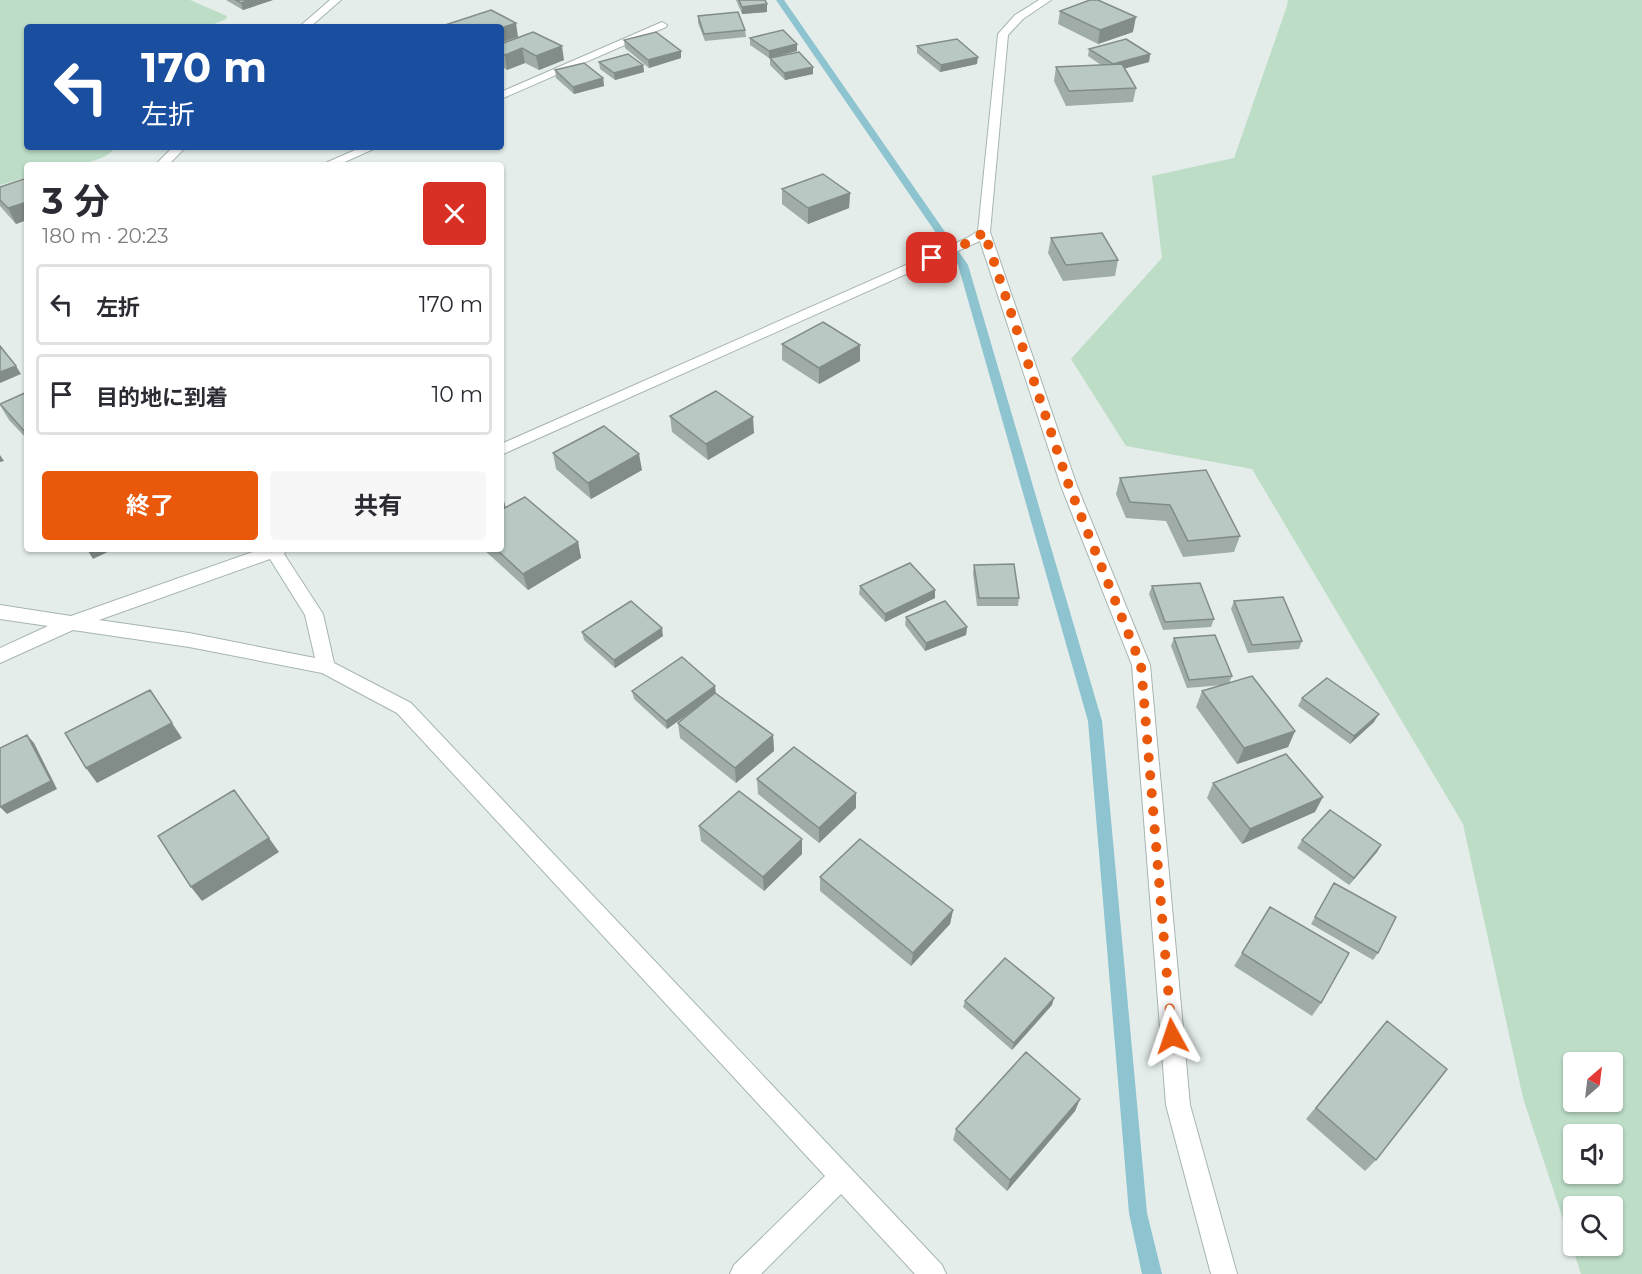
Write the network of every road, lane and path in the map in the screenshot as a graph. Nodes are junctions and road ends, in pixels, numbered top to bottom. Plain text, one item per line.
1 (336, 0) edge
2 (1046, 0) edge
3 (308, 24) edge
4 (662, 25) dead end
5 (504, 95) edge
6 (177, 150) edge
7 (364, 150) edge
8 (164, 162) edge
9 (334, 162) edge
10 (978, 236) junction
11 (504, 449) edge
12 (268, 552) edge
13 (275, 552) edge
14 (0, 612) edge
15 (71, 623) junction
16 (0, 656) edge
17 (326, 667) junction
18 (842, 1176) junction
19 (743, 1274) edge
20 (933, 1274) edge
21 (1224, 1274) edge

1 - 3 street
2 - 10 street
4 - 5 street
6 - 8 street
7 - 9 street
10 - 11 street
10 - 21 street
12 - 15 street
13 - 17 street
14 - 15 street
15 - 16 street
15 - 17 street
17 - 18 street
18 - 19 street
18 - 20 street

